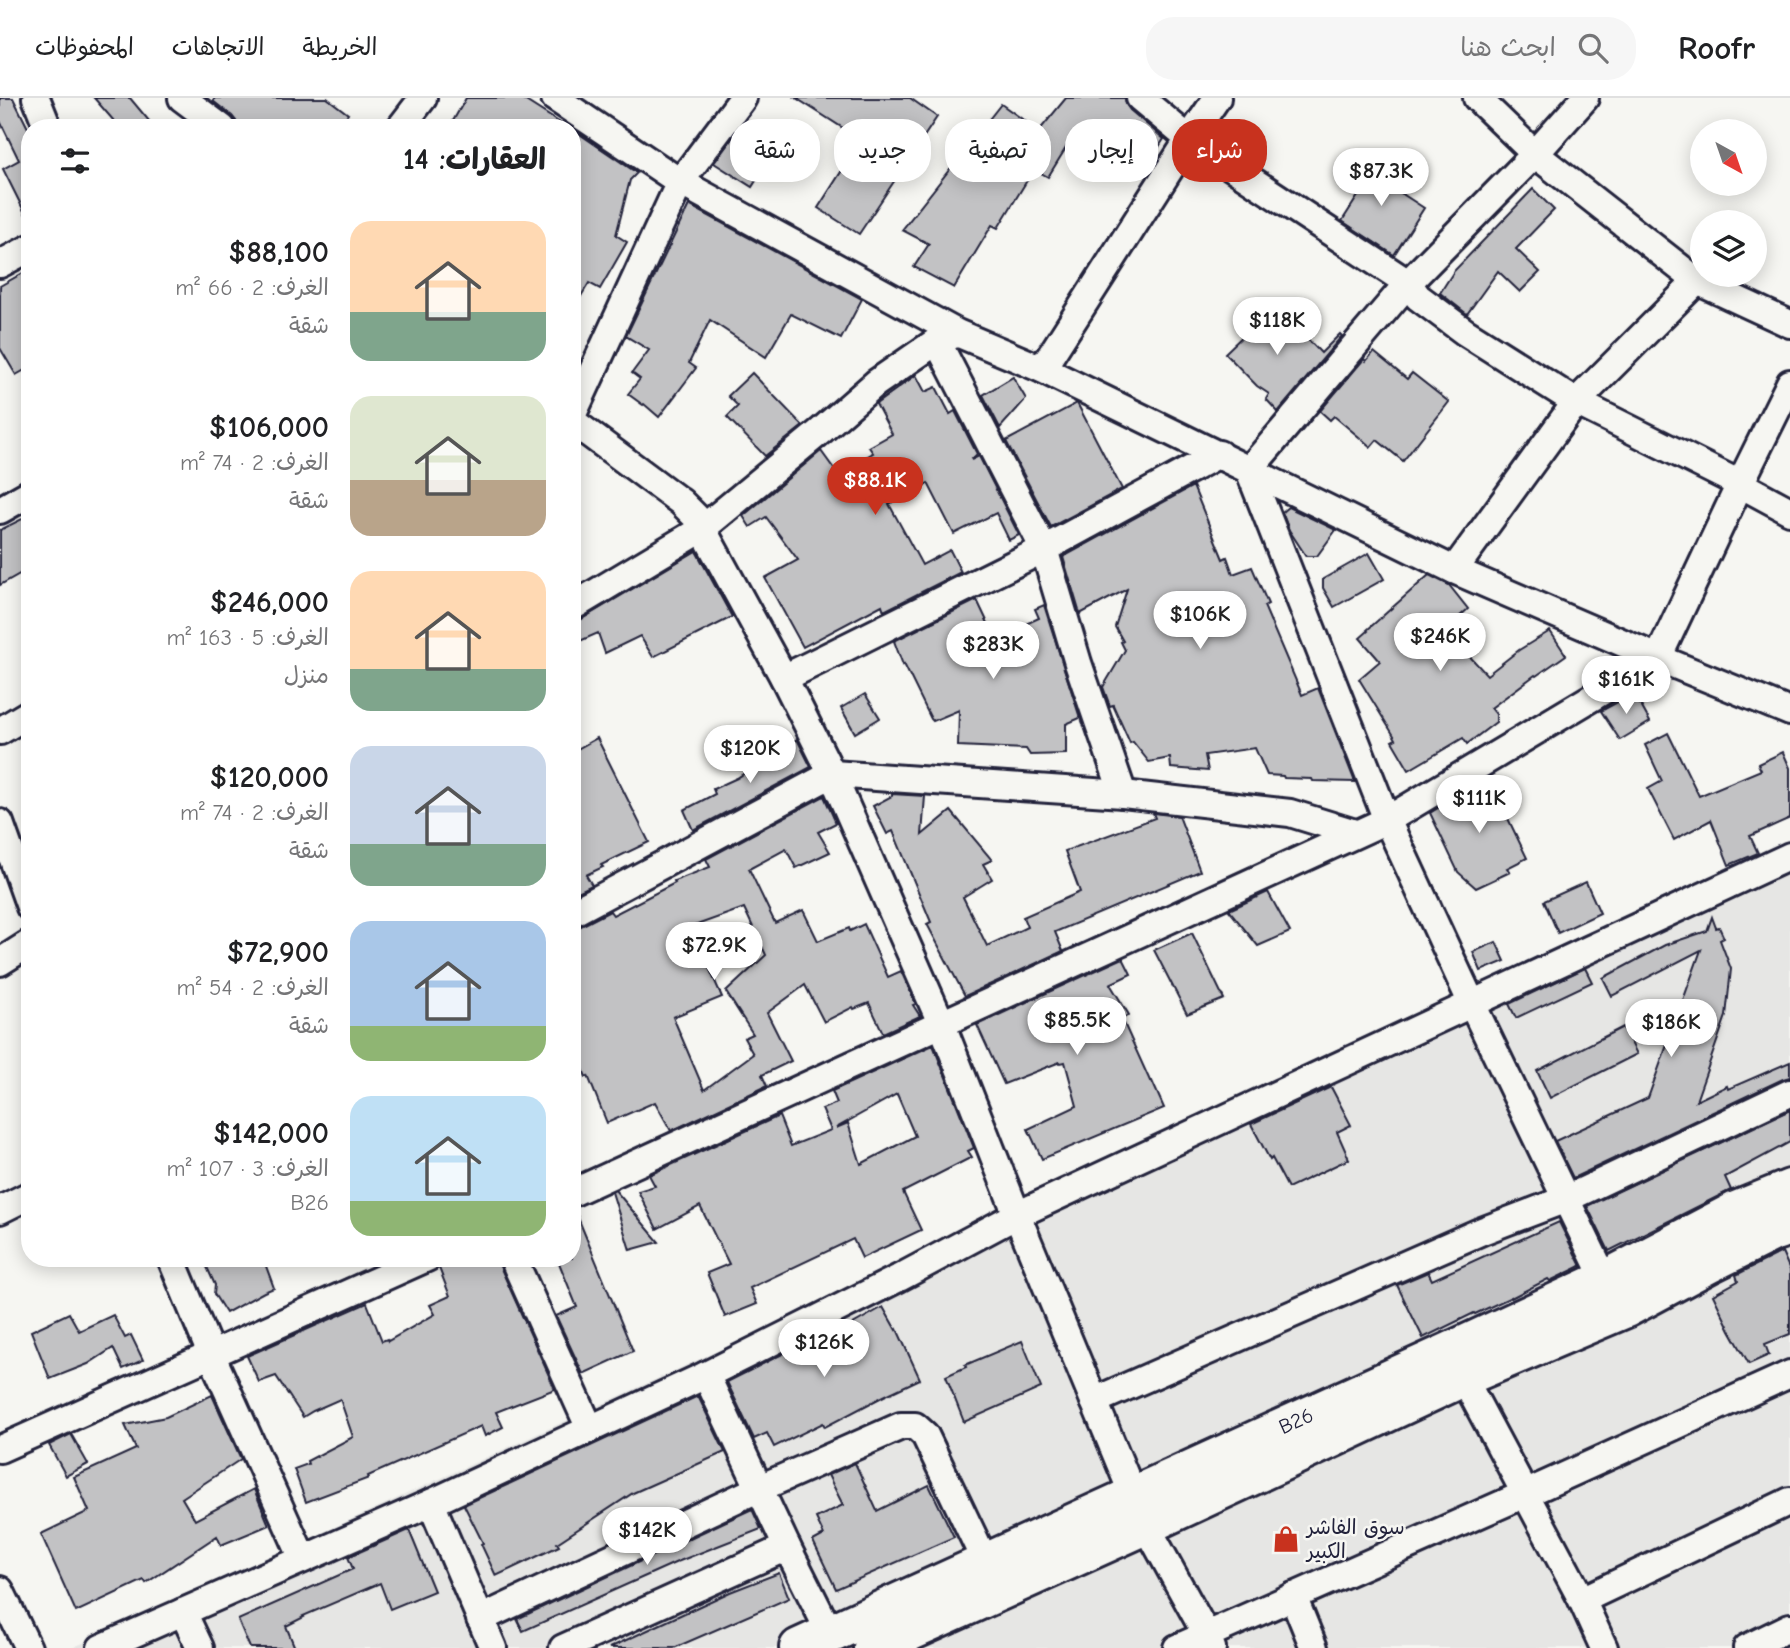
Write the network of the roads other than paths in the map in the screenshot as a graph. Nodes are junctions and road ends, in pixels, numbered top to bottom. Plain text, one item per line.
1 (36, 98) edge
2 (182, 98) edge
3 (423, 98) edge
4 (555, 98) edge
5 (743, 98) edge
6 (1140, 98) edge
7 (1217, 98) edge
8 (1477, 98) edge
9 (1585, 98) edge
10 (44, 119) edge
11 (210, 119) edge
12 (407, 119) edge
13 (1203, 119) edge
14 (1172, 125) edge
15 (1535, 154) junction
16 (1172, 166) edge
17 (680, 182) junction
18 (1254, 182) edge
19 (21, 253) edge
20 (0, 264) edge
21 (1690, 276) edge
22 (1408, 283) junction
23 (1691, 287) edge
24 (1710, 287) edge
25 (1790, 324) edge
26 (947, 337) junction
27 (1042, 369) junction
28 (1790, 383) edge
29 (581, 398) edge
30 (1576, 402) junction
31 (581, 425) edge
32 (1219, 454) junction
33 (1249, 470) junction
34 (1740, 484) junction
35 (21, 498) edge
36 (0, 510) edge
37 (1790, 511) edge
38 (702, 529) junction
39 (1044, 549) junction
40 (1454, 570) junction
41 (581, 602) edge
42 (1658, 658) junction
43 (784, 678) junction
44 (1790, 712) edge
45 (21, 718) edge
46 (0, 731) edge
47 (832, 774) junction
48 (1123, 794) junction
49 (1387, 820) junction
50 (0, 823) edge
51 (1355, 834) junction
52 (1790, 856) edge
53 (21, 882) edge
54 (581, 908) edge
55 (21, 949) edge
56 (0, 962) edge
57 (1472, 1004) junction
58 (942, 1025) junction
59 (1790, 1093) edge
60 (581, 1189) edge
61 (1790, 1189) edge
62 (1566, 1199) junction
63 (21, 1200) edge
64 (0, 1210) edge
65 (1017, 1215) junction
66 (1790, 1226) edge
67 (175, 1267) edge
68 (407, 1267) edge
69 (517, 1267) edge
70 (1605, 1280) junction
71 (211, 1354) junction
72 (1790, 1374) edge
73 (706, 1375) junction
74 (1463, 1377) junction
75 (1094, 1401) junction
76 (590, 1429) junction
77 (0, 1449) edge
78 (761, 1488) junction
79 (1525, 1494) junction
80 (1790, 1501) edge
81 (431, 1503) junction
82 (1139, 1510) junction
83 (787, 1546) junction
84 (303, 1559) junction
85 (986, 1563) junction
86 (0, 1590) edge
87 (1293, 1596) junction
88 (1582, 1600) junction
89 (183, 1612) junction
90 (480, 1619) junction
91 (1790, 1627) edge
92 (814, 1640) edge
93 (1209, 1641) edge
94 (28, 1648) edge
95 (101, 1648) edge
96 (200, 1648) edge
97 (492, 1648) edge
98 (563, 1648) edge
99 (873, 1648) edge
100 (1177, 1648) edge
101 (1314, 1648) edge
102 (1604, 1648) edge
103 (1746, 1648) edge

1 - 10 street
2 - 11 street
3 - 12 street
4 - 17 street
5 - 17 street
6 - 14 street
7 - 13 street
8 - 15 street
9 - 15 street
15 - 21 street
15 - 22 street
16 - 27 street
17 - 26 street
17 - 29 street
18 - 22 street
19 - 20 street
22 - 30 street
22 - 33 street
23 - 30 street
24 - 25 street
26 - 27 street
26 - 38 street
26 - 39 street
27 - 32 street
28 - 34 street
30 - 34 street
30 - 40 street
31 - 38 street
32 - 33 street
32 - 39 street
33 - 40 street
33 - 49 street
34 - 37 street
34 - 42 street
35 - 36 street
38 - 41 street
38 - 43 street
39 - 43 street
39 - 48 street
40 - 42 street
42 - 44 street
42 - 49 street
43 - 47 street
45 - 46 street
47 - 48 street
47 - 54 street
47 - 58 street
48 - 51 street
49 - 51 street
49 - 57 street
50 - 53 street
51 - 58 street
52 - 57 street
55 - 56 street
57 - 62 street
57 - 65 street
58 - 60 street
58 - 65 street
59 - 62 street
61 - 70 highway, B26
62 - 70 street
62 - 75 street
63 - 64 street
65 - 73 street
65 - 75 street
66 - 74 highway, B26
67 - 71 street
68 - 71 street
69 - 76 street
70 - 82 highway, B26
71 - 77 street
71 - 84 street
72 - 79 street
73 - 76 street
73 - 78 street
74 - 79 street
74 - 82 highway, B26
75 - 82 street
76 - 81 street
78 - 83 street
78 - 85 street
78 - 90 street
79 - 87 street
79 - 88 street
80 - 88 street
81 - 84 street
81 - 90 street
82 - 85 highway, B26
82 - 93 street
82 - 99 highway, B26
83 - 92 street
83 - 98 street
84 - 89 street
85 - 92 highway, B26
86 - 94 street
87 - 93 street
87 - 101 street
88 - 102 street
89 - 95 street
89 - 96 street
90 - 97 street
91 - 103 street
93 - 100 street

